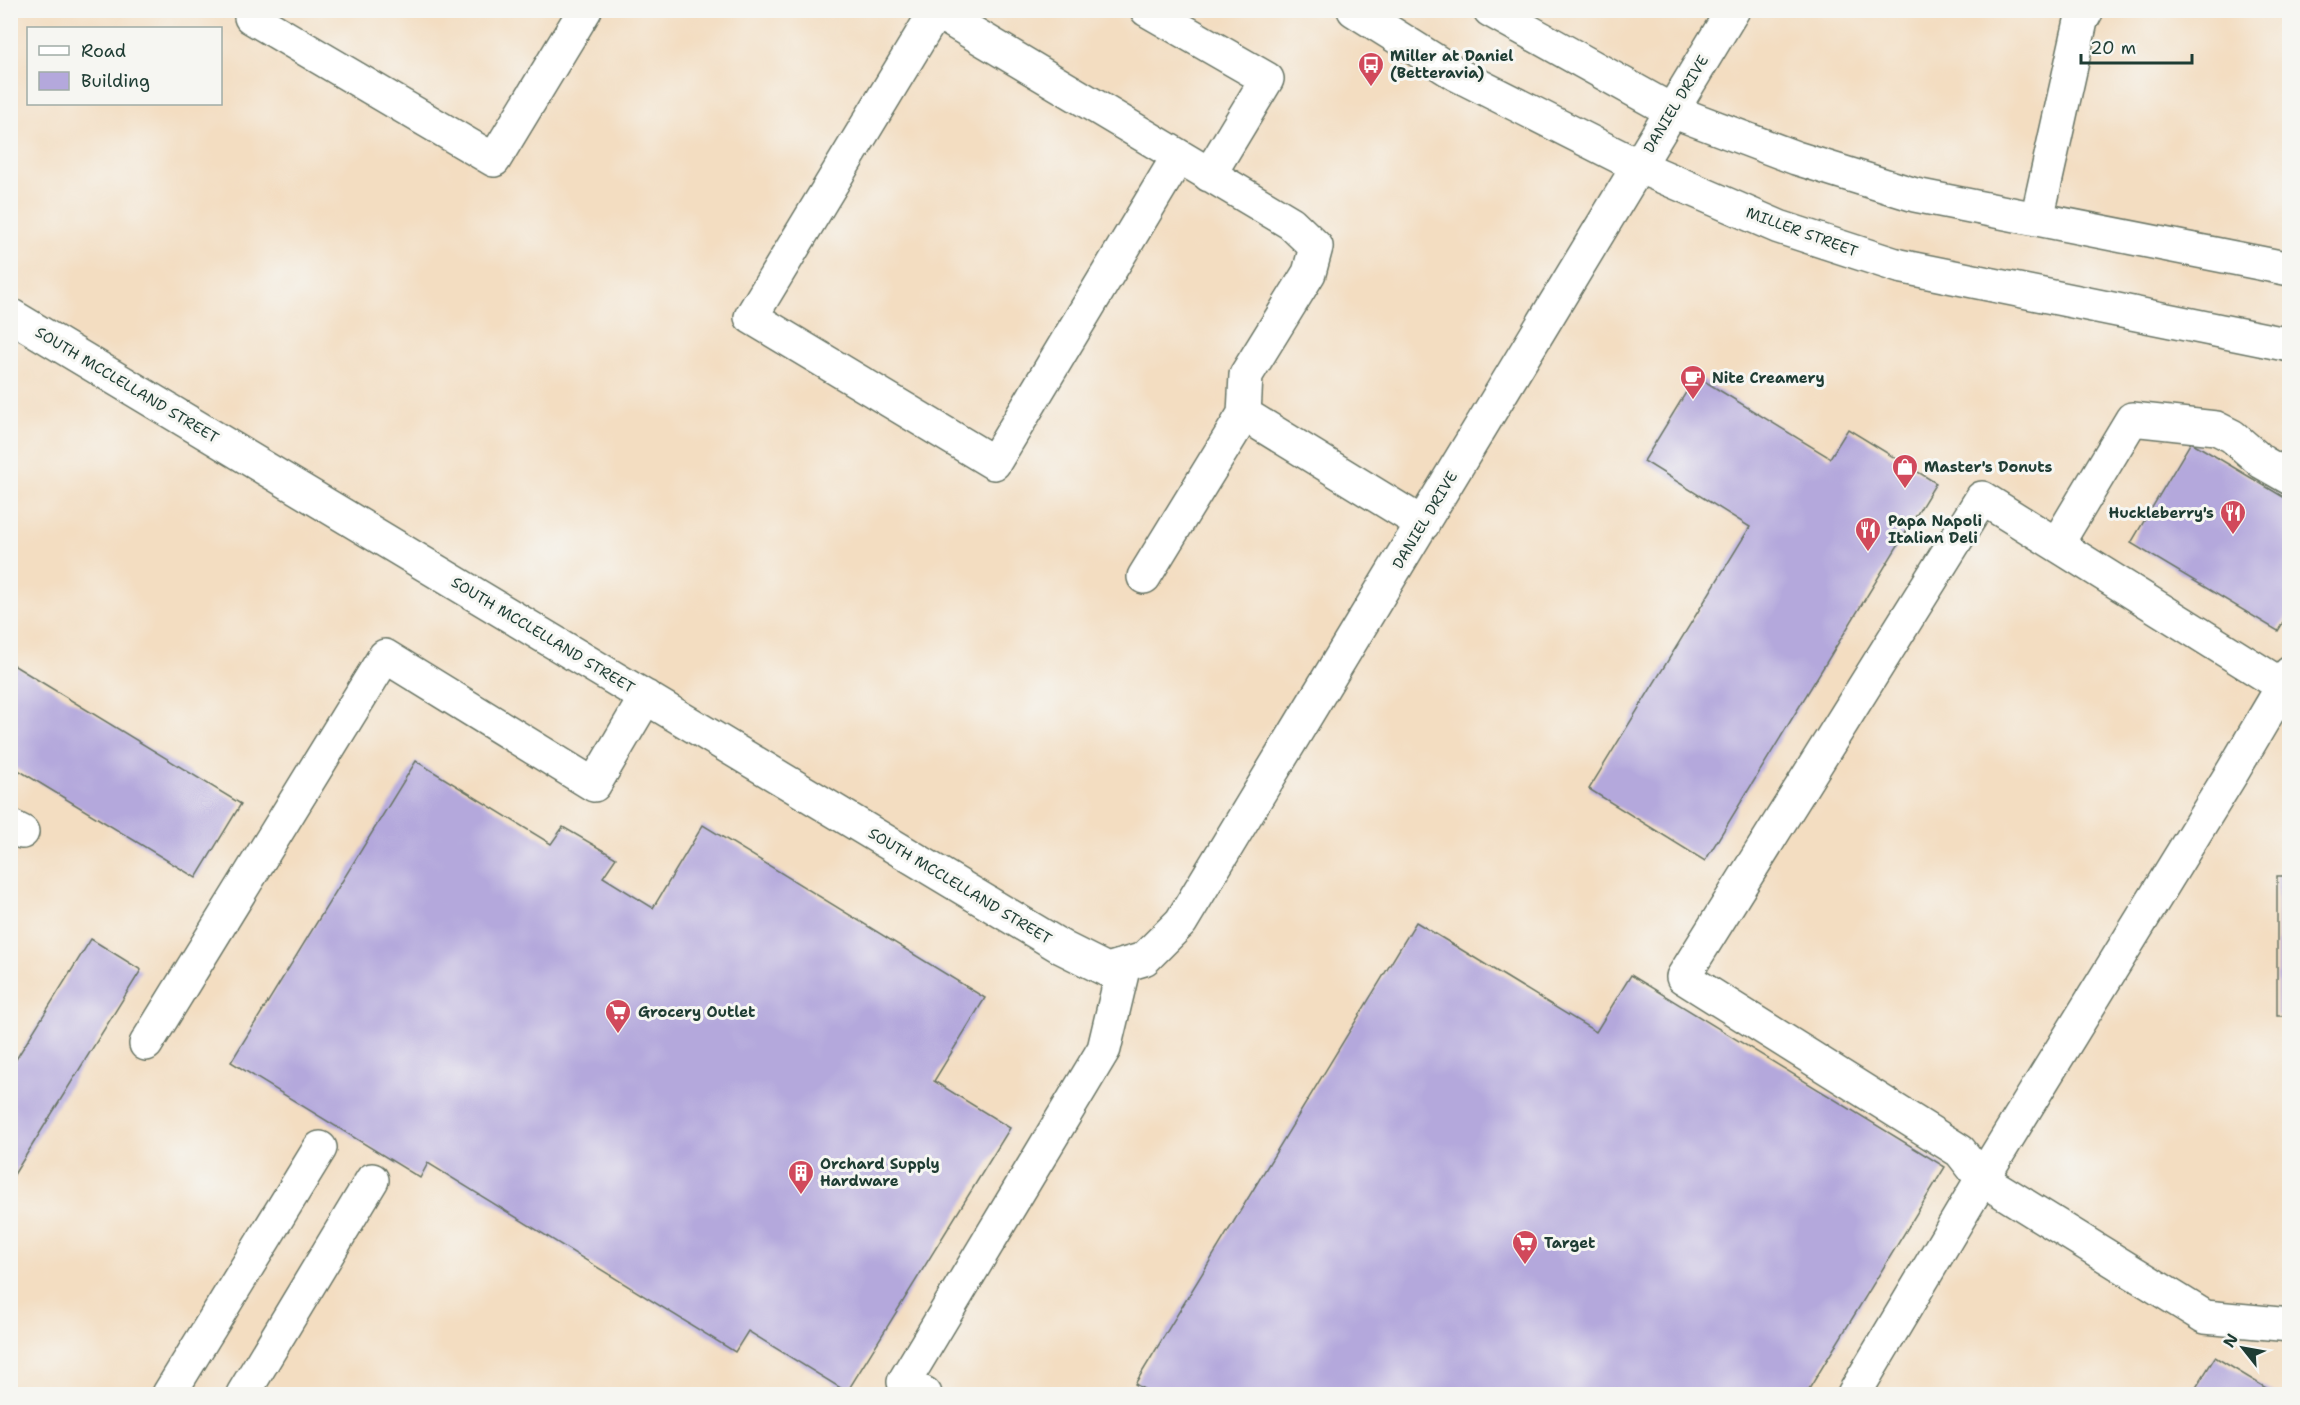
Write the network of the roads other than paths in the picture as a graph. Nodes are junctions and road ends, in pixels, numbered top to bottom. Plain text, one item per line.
1 (255, 10) edge
2 (585, 10) edge
3 (1147, 10) edge
4 (1354, 10) edge
5 (1490, 10) edge
6 (1733, 10) edge
7 (935, 11) edge
8 (2077, 14) edge
9 (1672, 111) junction
10 (1178, 157) junction
11 (1638, 166) junction
12 (1209, 175) junction
13 (2037, 219) junction
14 (2289, 269) edge
15 (10, 315) edge
16 (2289, 345) edge
17 (1244, 414) junction
18 (2289, 477) edge
19 (1423, 524) junction
20 (2057, 544) junction
21 (1144, 578) dead end
22 (2286, 679) edge
23 (646, 698) junction
24 (1077, 954) joint
25 (1124, 965) junction
26 (146, 1044) dead end
27 (320, 1148) dead end
28 (1982, 1179) junction
29 (372, 1180) dead end
30 (2289, 1324) edge
31 (169, 1395) edge
32 (243, 1395) edge
33 (925, 1395) edge
34 (1854, 1395) edge

1 - 2 street
3 - 12 street
4 - 11 street, MILLER STREET
5 - 9 street
6 - 9 street, DANIEL DRIVE
7 - 10 street
7 - 10 street
8 - 13 street
9 - 11 street, DANIEL DRIVE
9 - 13 street
10 - 12 street
11 - 16 street, MILLER STREET
11 - 19 street, DANIEL DRIVE
12 - 17 street
13 - 14 street
15 - 23 street, SOUTH MCCLELLAND STREET
17 - 19 street
17 - 21 street
18 - 20 street
19 - 25 street, DANIEL DRIVE
20 - 22 street
20 - 28 street
22 - 28 street
23 - 24 street, SOUTH MCCLELLAND STREET
23 - 26 street
24 - 25 street, DANIEL DRIVE
25 - 33 street
27 - 31 street
28 - 30 street
28 - 34 street
29 - 32 street

